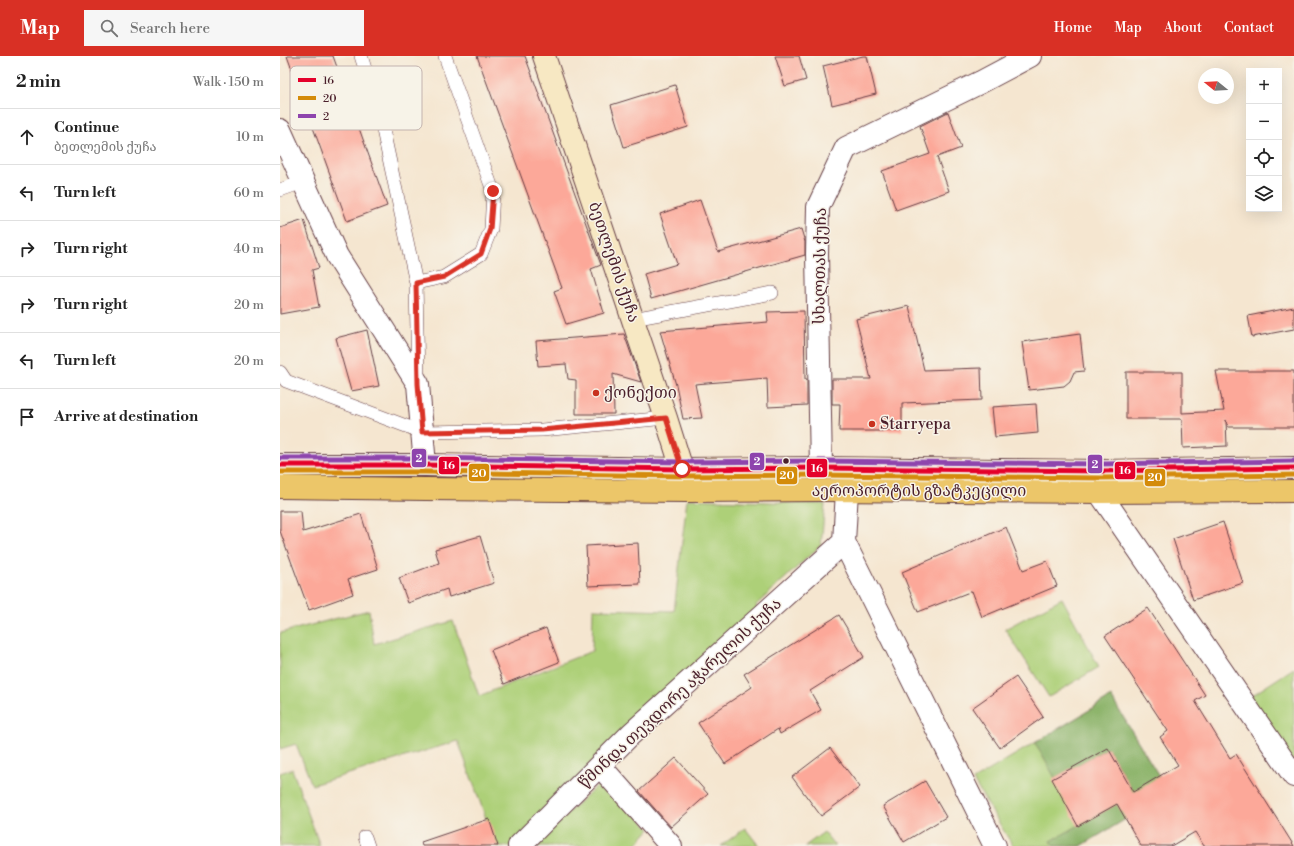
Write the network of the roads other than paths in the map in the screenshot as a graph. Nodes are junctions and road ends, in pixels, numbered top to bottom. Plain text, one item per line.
1 (361, 56) edge
2 (445, 56) edge
3 (544, 56) edge
4 (1020, 58) edge
5 (364, 66) edge
6 (280, 130) edge
7 (383, 130) edge
8 (303, 182) junction
9 (280, 190) edge
10 (416, 283) junction
11 (772, 293) dead end
12 (633, 319) junction
13 (280, 372) edge
14 (418, 384) junction
15 (666, 418) junction
16 (422, 432) junction
17 (280, 465) edge
18 (425, 465) junction
19 (821, 468) junction
20 (1294, 468) edge
21 (682, 469) junction
22 (280, 486) edge
23 (847, 491) junction
24 (1294, 491) edge
25 (1099, 492) junction
26 (844, 542) junction
27 (600, 766) junction
28 (1294, 776) edge
29 (519, 846) edge
30 (671, 846) edge
31 (995, 846) edge

1 - 5 lane
2 - 10 lane
3 - 12 street, ბეთლემის ქუჩა
4 - 19 street, სხალთას ქუჩა
6 - 8 street
7 - 10 lane
8 - 9 lane
8 - 14 street
10 - 14 lane
11 - 12 lane
12 - 15 street, ბეთლემის ქუჩა
13 - 16 lane
14 - 16 street
15 - 16 lane
15 - 21 street, ბეთლემის ქუჩა
16 - 18 street
17 - 18 highway, აეროპორტის გზატკეცილი
18 - 21 highway, აეროპორტის გზატკეცილი
19 - 20 highway, აეროპორტის გზატკეცილი
19 - 21 highway, აეროპორტის გზატკეცილი
22 - 23 highway, აეროპორტის გზატკეცილი
23 - 25 highway, აეროპორტის გზატკეცილი
23 - 26 street
24 - 25 highway, აეროპორტის გზატკეცილი
25 - 28 street
26 - 27 street, წმინდა თევდორე აჭარელის ქუჩა
26 - 31 street
27 - 29 street, წმინდა თევდორე აჭარელის ქუჩა
27 - 30 street

